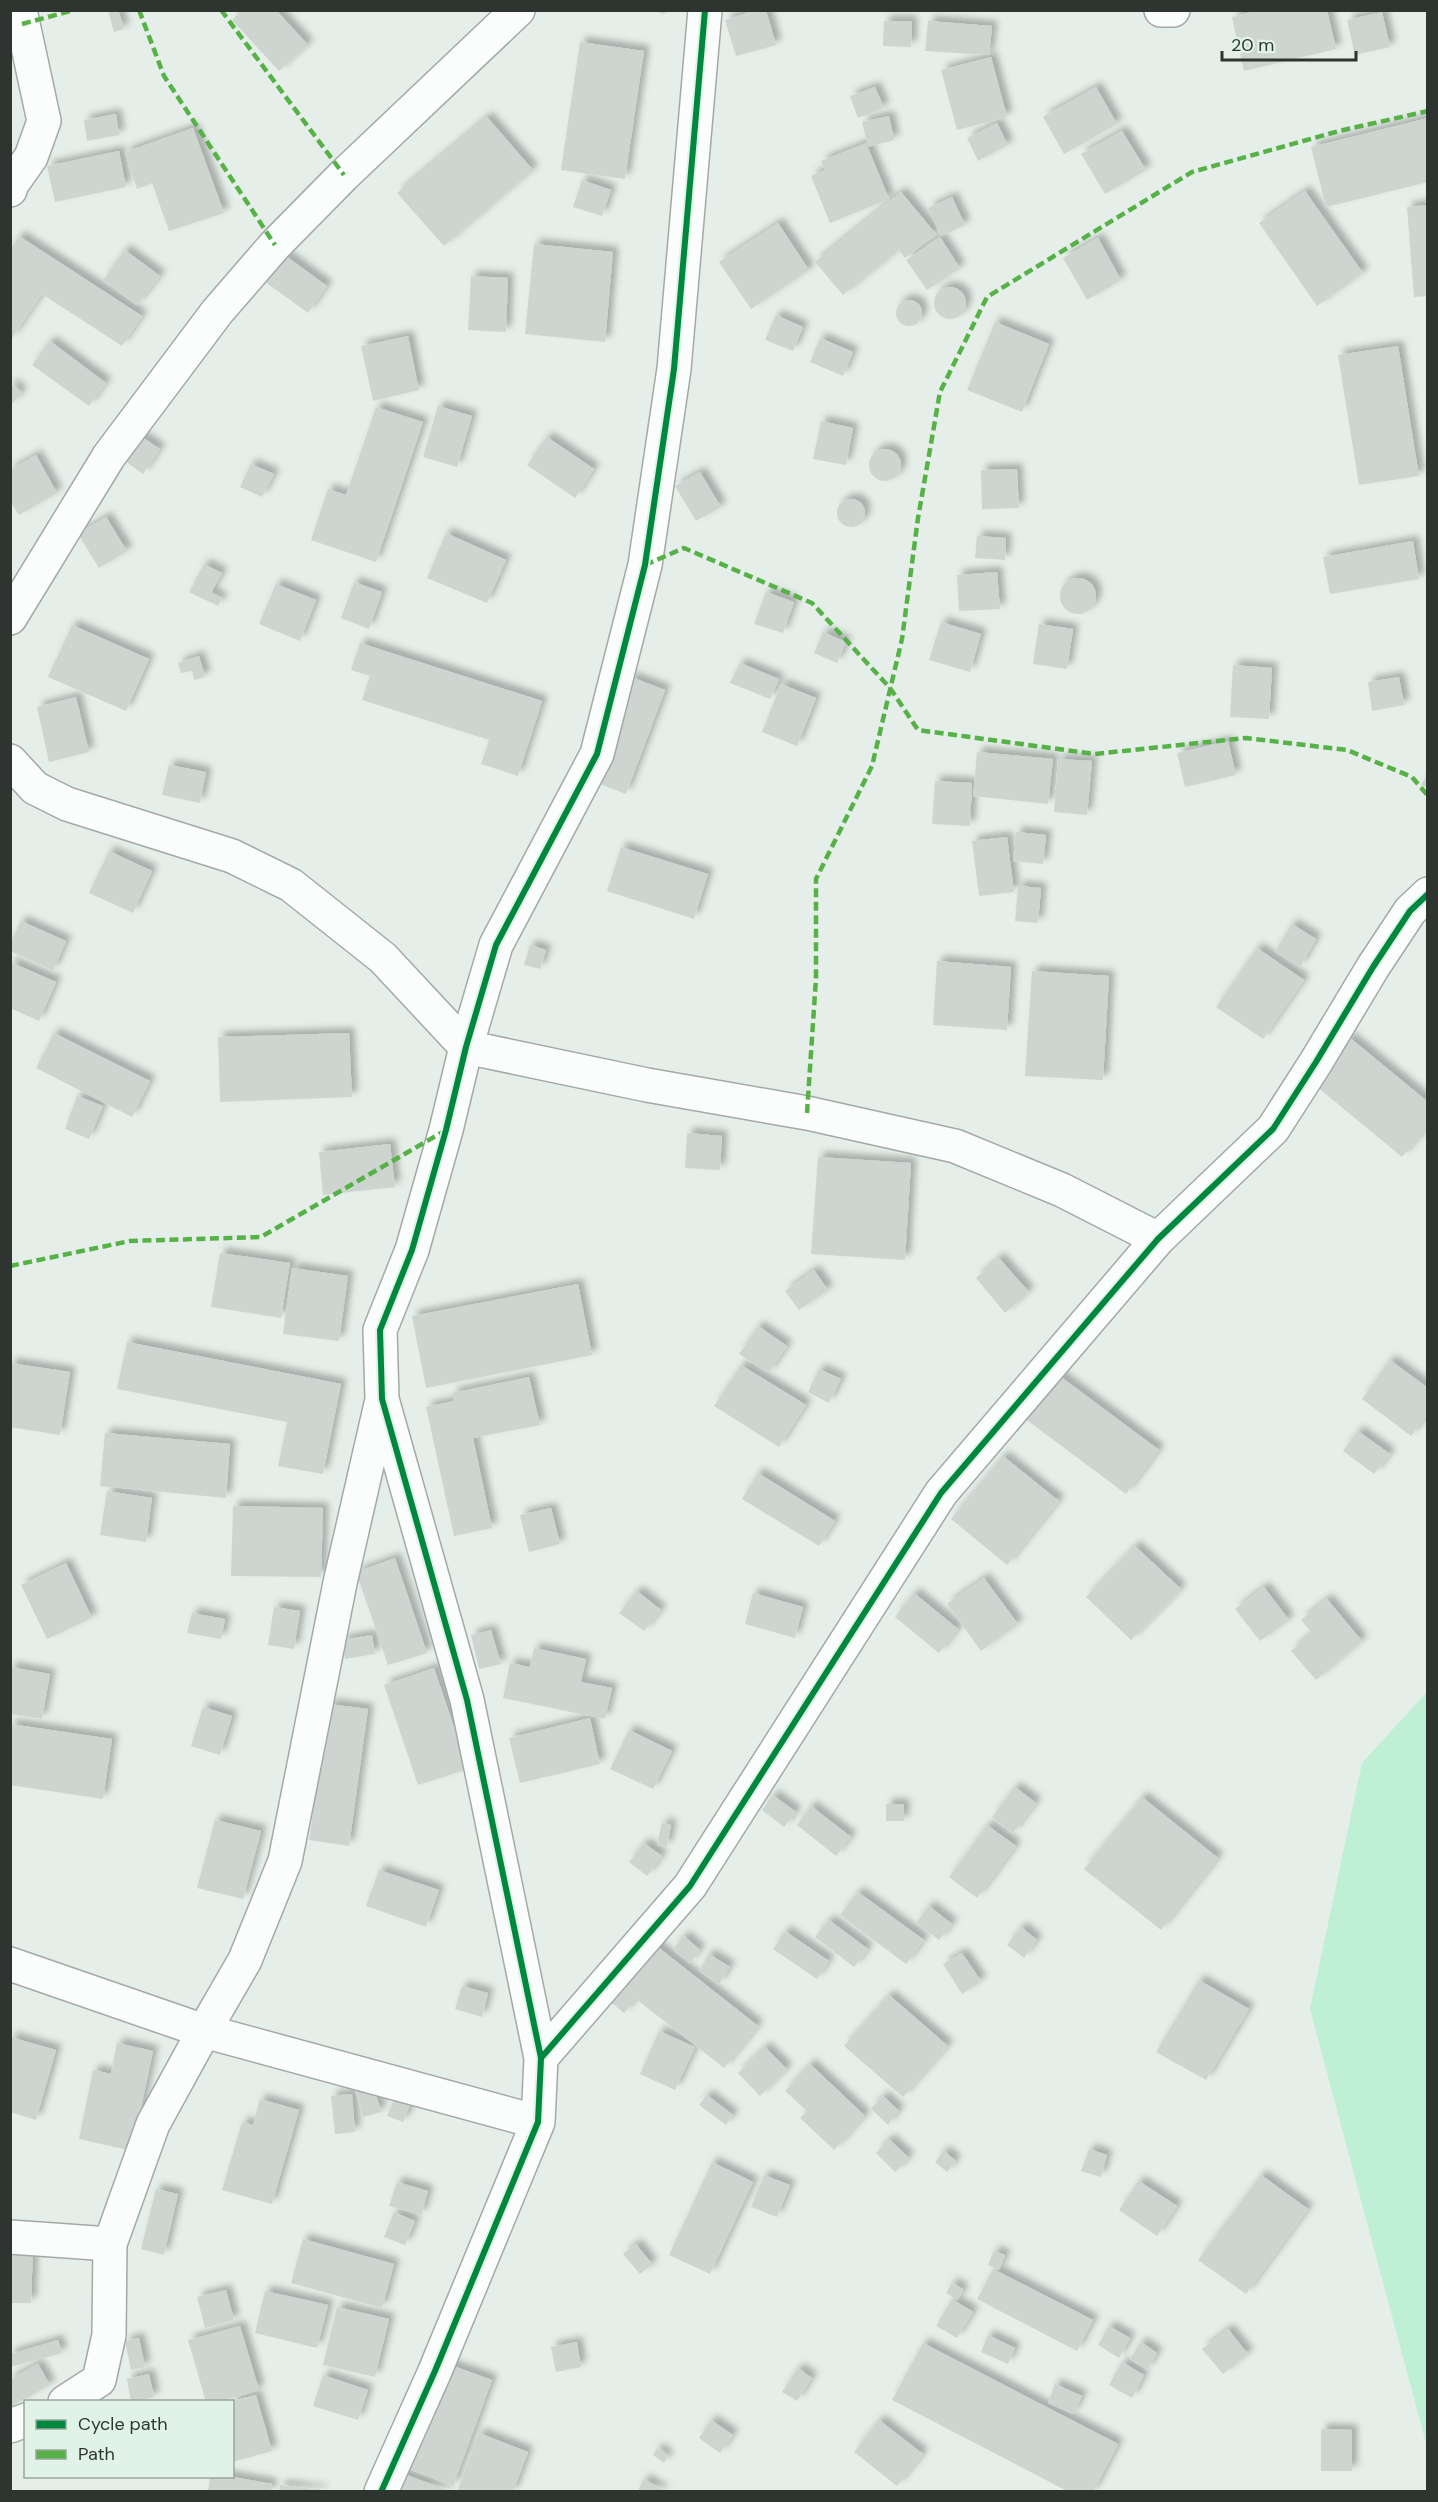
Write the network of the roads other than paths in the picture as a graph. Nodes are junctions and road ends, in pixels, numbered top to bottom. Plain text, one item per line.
1 (20, 10) edge
2 (518, 10) edge
3 (705, 10) edge
4 (1161, 10) edge
5 (1173, 10) edge
6 (10, 190) edge
7 (10, 618) edge
8 (10, 760) edge
9 (1428, 894) edge
10 (466, 1047) junction
11 (1158, 1239) junction
12 (382, 1399) junction
13 (10, 1964) edge
14 (204, 2031) junction
15 (541, 2058) junction
16 (538, 2122) junction
17 (10, 2237) edge
18 (110, 2244) junction
19 (68, 2400) edge
20 (381, 2492) edge

1 - 6 street
2 - 7 street
3 - 10 street
4 - 5 street
8 - 10 street
9 - 11 street
10 - 11 street
10 - 12 street
11 - 15 street
12 - 14 street
12 - 15 street
13 - 14 street
14 - 16 street
14 - 18 street
15 - 16 street
16 - 20 street
17 - 18 street
18 - 19 street

